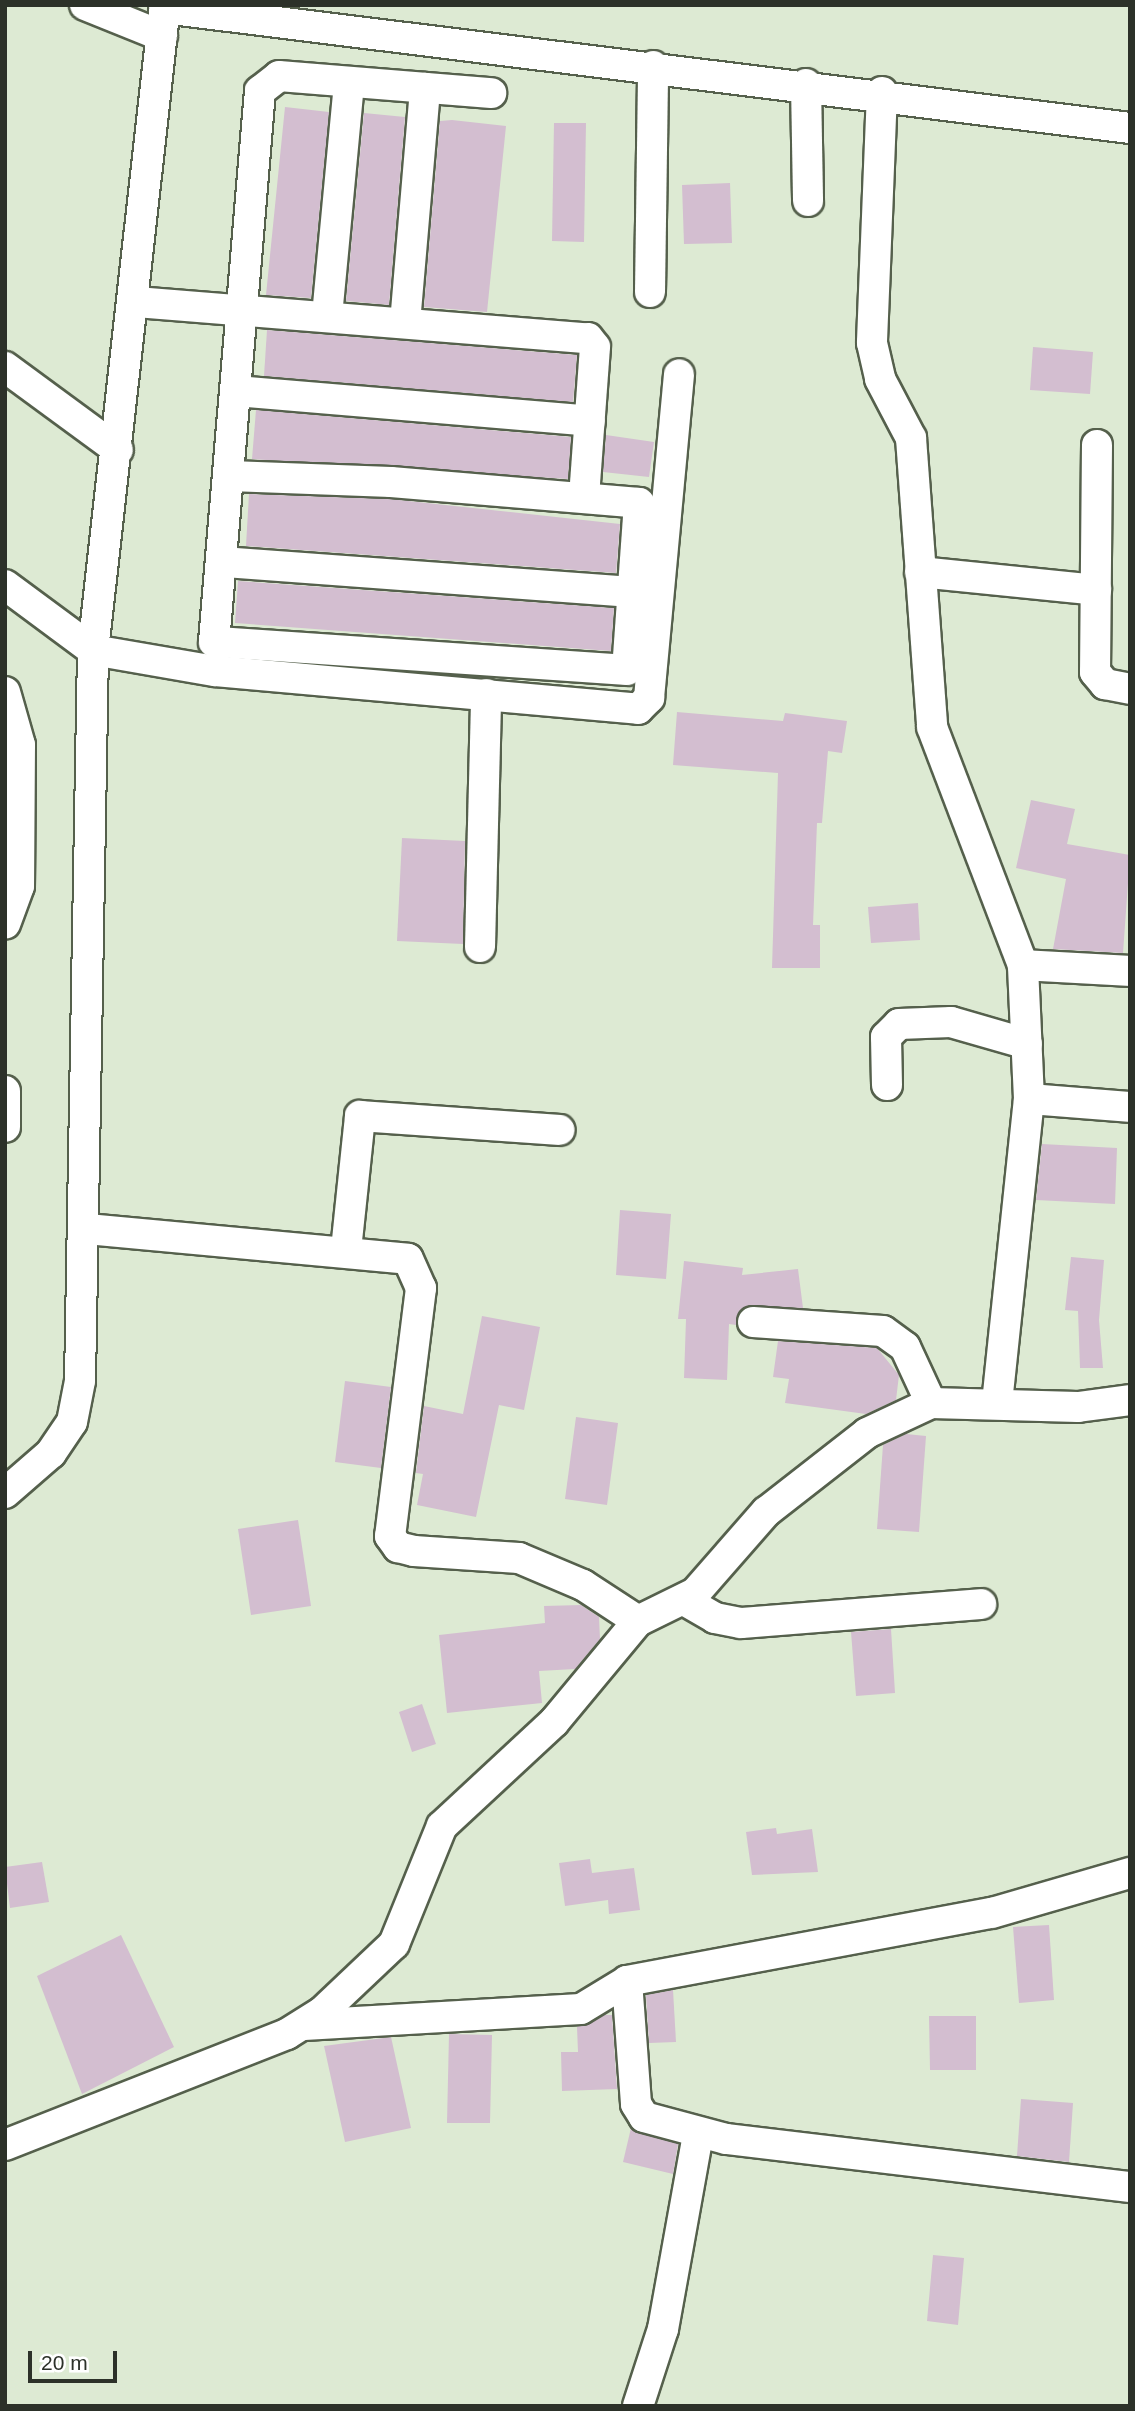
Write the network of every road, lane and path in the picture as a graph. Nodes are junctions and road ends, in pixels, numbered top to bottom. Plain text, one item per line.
1 (85, 5) edge
2 (164, 17) edge
3 (653, 66) junction
4 (349, 82) junction
5 (806, 84) junction
6 (425, 88) junction
7 (882, 92) junction
8 (491, 93) dead end
9 (1130, 128) edge
10 (808, 201) dead end
11 (650, 292) dead end
12 (136, 302) junction
13 (244, 309) junction
14 (327, 316) junction
15 (405, 323) junction
16 (5, 367) edge
17 (678, 374) dead end
18 (236, 391) junction
19 (590, 421) junction
20 (1097, 445) dead end
21 (118, 450) junction
22 (230, 476) junction
23 (584, 497) junction
24 (223, 562) junction
25 (920, 572) junction
26 (5, 585) edge
27 (1096, 590) junction
28 (634, 592) junction
29 (93, 650) junction
30 (1130, 689) edge
31 (5, 692) edge
32 (486, 694) junction
33 (5, 924) edge
34 (481, 947) dead end
35 (1023, 965) junction
36 (1130, 971) edge
37 (1027, 1044) junction
38 (887, 1086) dead end
39 (5, 1091) edge
40 (1029, 1099) junction
41 (1130, 1107) edge
42 (5, 1127) edge
43 (560, 1130) dead end
44 (87, 1229) junction
45 (346, 1250) junction
46 (753, 1322) dead end
47 (1130, 1400) edge
48 (931, 1403) junction
49 (997, 1403) junction
50 (5, 1493) edge
51 (684, 1600) junction
52 (981, 1604) dead end
53 (638, 1621) junction
54 (1130, 1873) edge
55 (627, 1981) junction
56 (304, 2025) junction
57 (698, 2134) junction
58 (5, 2145) edge
59 (1130, 2187) edge
60 (638, 2406) edge

1 - 2 street
2 - 3 street
2 - 12 street
3 - 5 street
3 - 11 street
4 - 6 street
4 - 13 street
4 - 14 street
5 - 7 street
5 - 10 street
6 - 8 street
6 - 15 street
7 - 9 street
7 - 25 street
12 - 13 street
12 - 21 street
13 - 14 street
13 - 18 street
14 - 15 street
15 - 19 street
16 - 21 street
17 - 32 street
18 - 19 street
18 - 22 street
19 - 23 street
20 - 27 street
21 - 29 street
22 - 23 street
22 - 24 street
23 - 28 street
24 - 28 street
24 - 28 street
25 - 27 street
25 - 35 street
26 - 29 street
27 - 30 street
29 - 32 street
29 - 44 street
31 - 33 street
32 - 34 street
35 - 36 street
35 - 37 street
37 - 38 street
37 - 40 street
39 - 42 street
40 - 41 street
40 - 49 street
43 - 45 street
44 - 45 street
44 - 50 street
45 - 53 street
46 - 48 street
47 - 49 street
48 - 49 street
48 - 51 street
51 - 52 street
51 - 53 street
53 - 56 street
54 - 55 street
55 - 56 street
55 - 57 street
56 - 58 street
57 - 59 street
57 - 60 street

